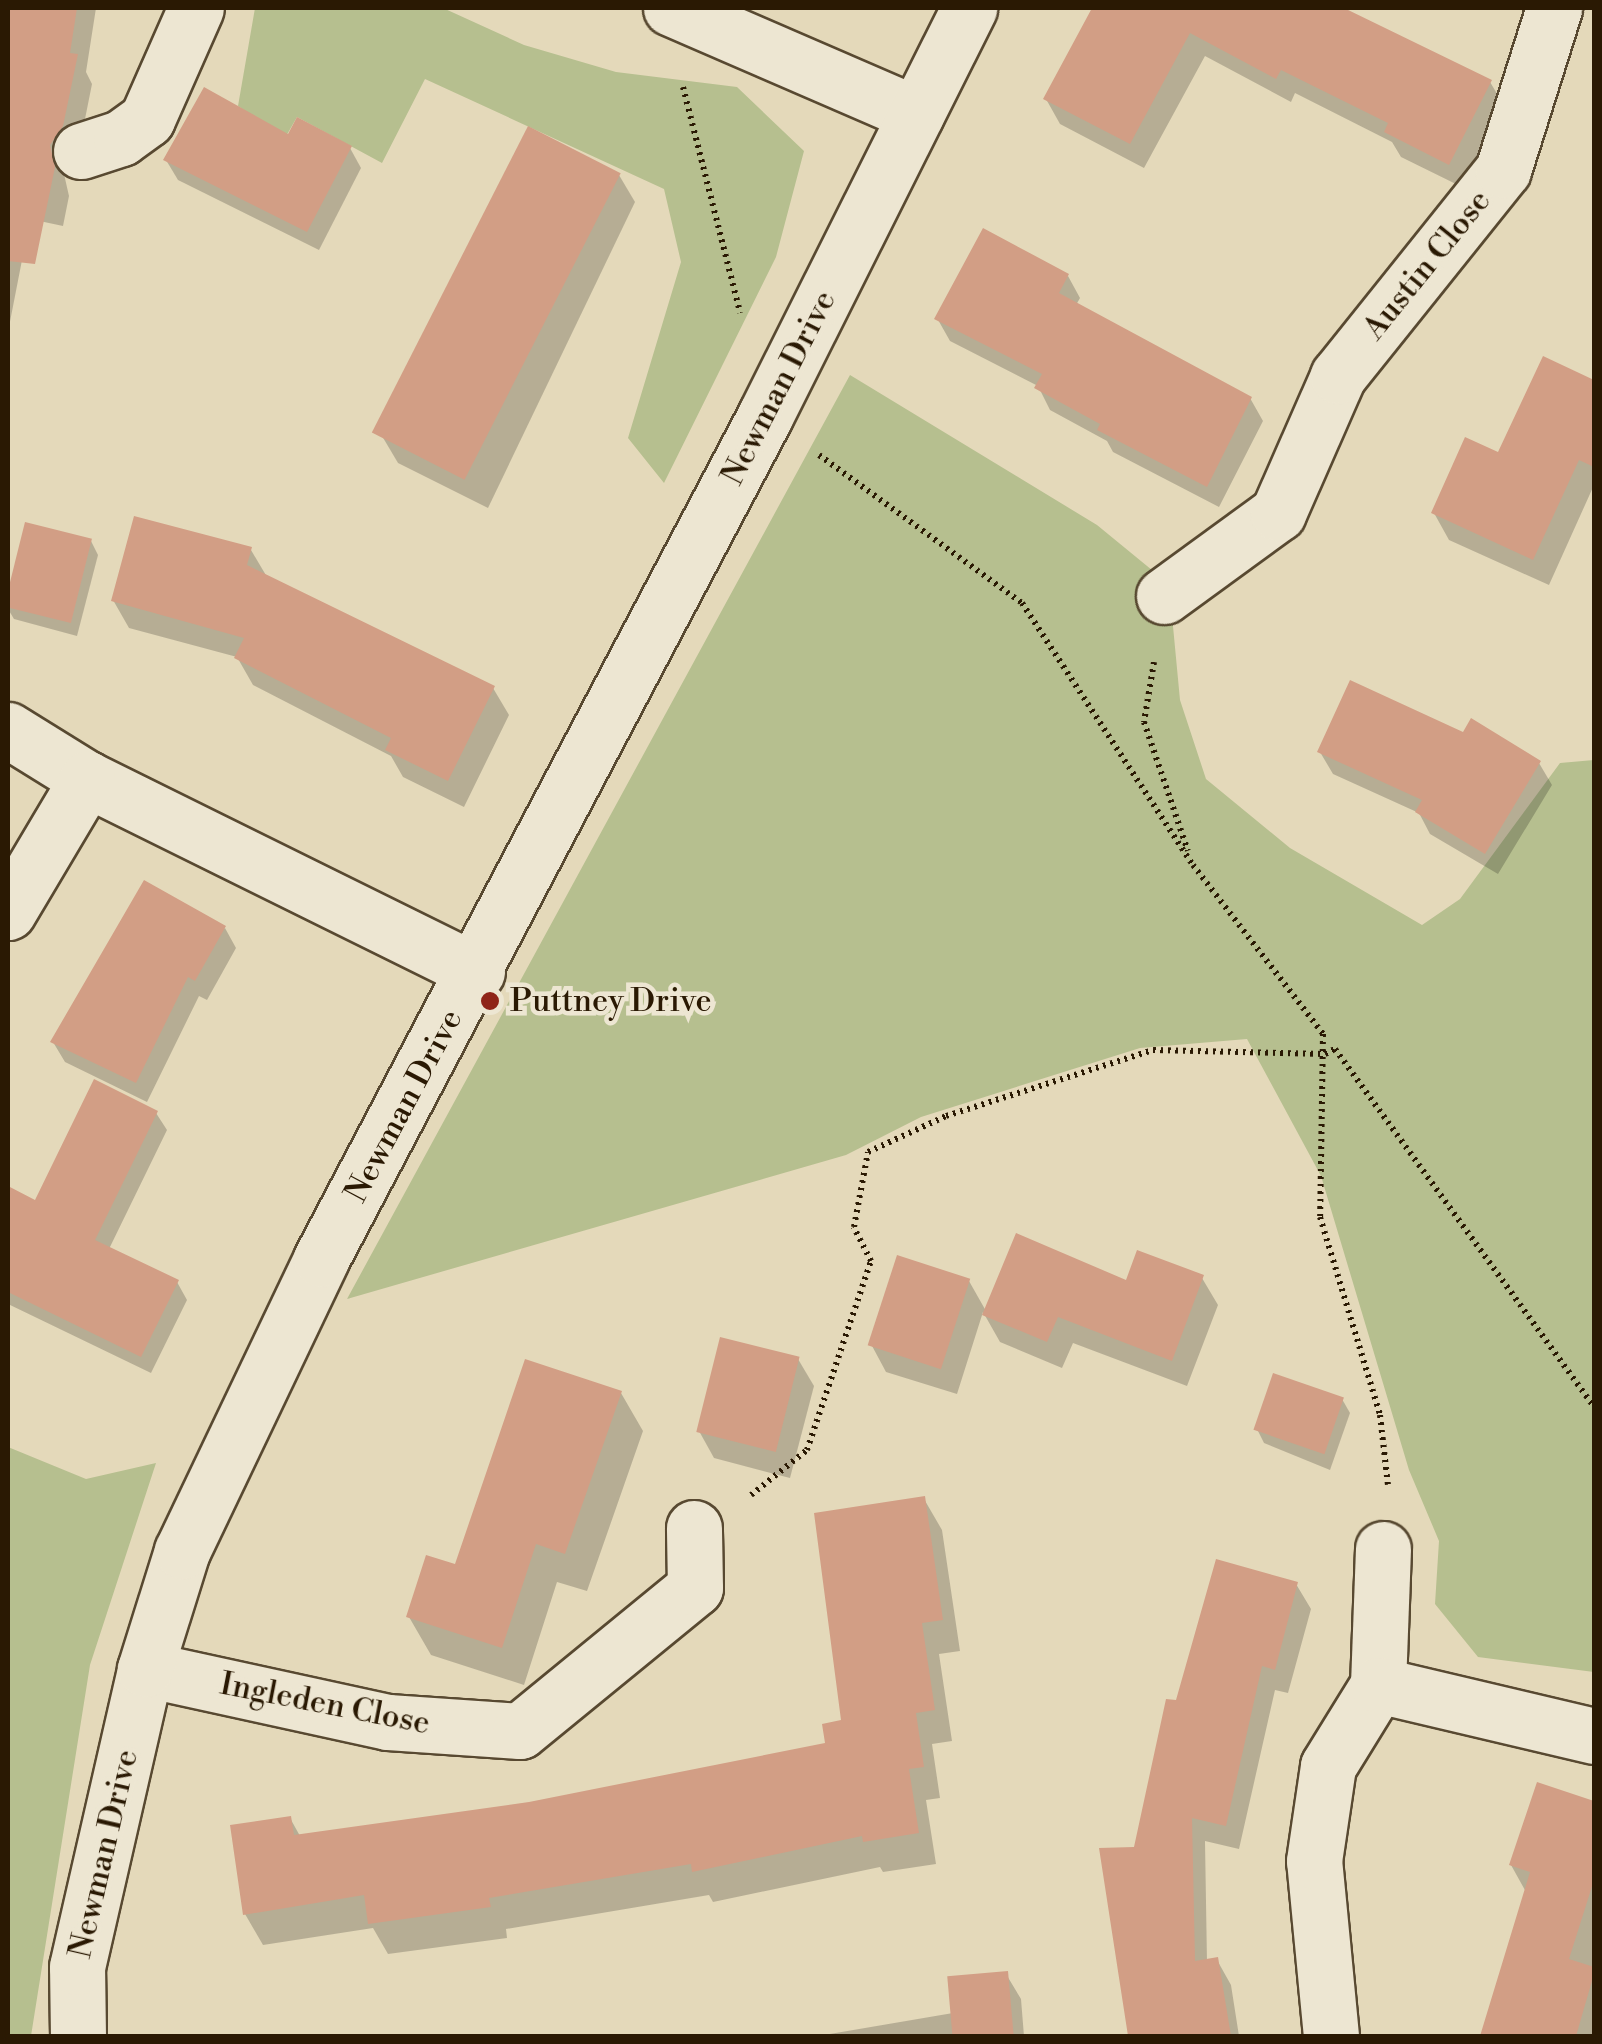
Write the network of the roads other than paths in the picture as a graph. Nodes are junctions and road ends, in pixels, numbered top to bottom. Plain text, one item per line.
1 (196, 8) edge
2 (671, 8) edge
3 (969, 8) edge
4 (1554, 8) edge
5 (916, 114) junction
6 (81, 150) dead end
7 (1164, 596) road end
8 (8, 730) edge
9 (87, 779) junction
10 (8, 912) edge
11 (477, 972) junction
12 (694, 1528) road end
13 (1383, 1549) road end
14 (145, 1668) junction
15 (1378, 1685) junction
16 (1594, 1736) edge
17 (78, 2036) edge
18 (1331, 2036) edge

1 - 6 street
2 - 5 street
3 - 5 street, Newman Drive
4 - 7 street, Austin Close
5 - 11 street, Newman Drive
8 - 9 street
9 - 10 street
9 - 11 street
11 - 14 street, Newman Drive
12 - 14 street, Ingleden Close
13 - 15 street
14 - 17 street, Newman Drive
15 - 16 street
15 - 18 street

